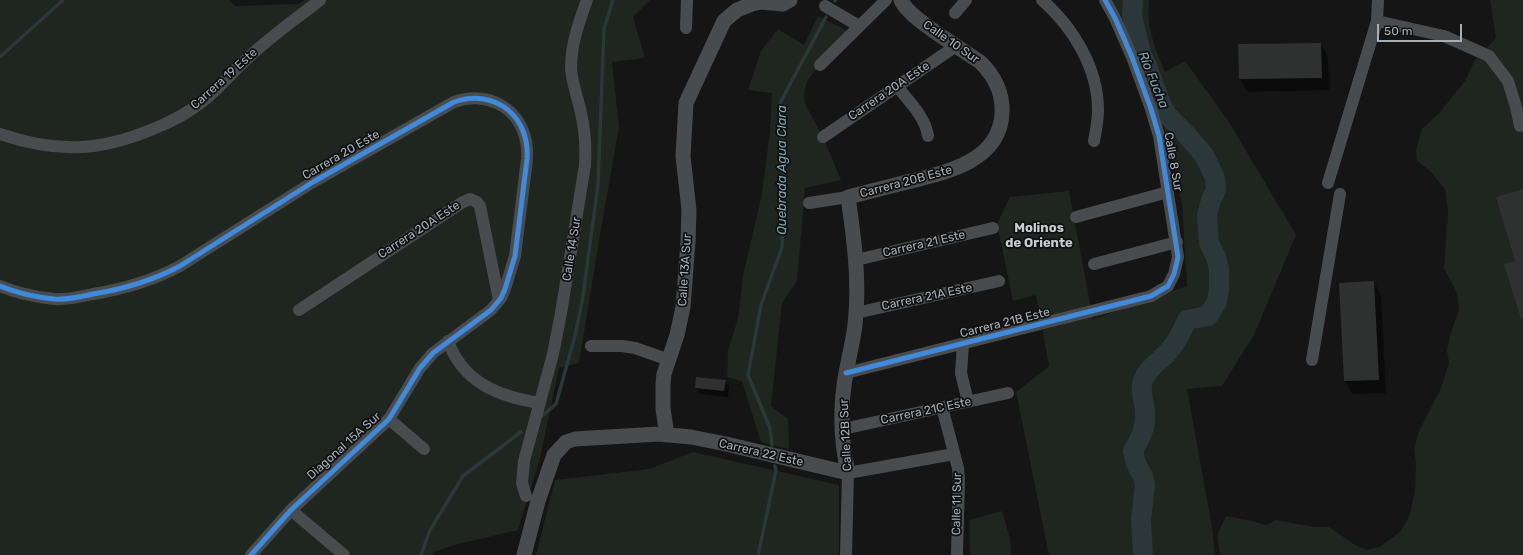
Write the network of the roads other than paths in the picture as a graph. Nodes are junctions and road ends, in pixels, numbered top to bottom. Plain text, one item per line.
1 (320, 0) edge
2 (587, 0) edge
3 (686, 0) edge
4 (790, 0) edge
5 (886, 0) edge
6 (901, 0) edge
7 (966, 0) edge
8 (1042, 0) edge
9 (1105, 0) edge
10 (1378, 0) edge
11 (825, 6) dead end
12 (955, 13) dead end
13 (1377, 21) junction
14 (859, 26) junction
15 (686, 28) dead end
16 (956, 46) junction
17 (820, 65) dead end
18 (897, 86) junction
19 (1520, 126) dead end
20 (997, 133) joint
21 (0, 134) edge
22 (928, 136) dead end
23 (823, 137) dead end
24 (1094, 141) dead end
25 (1328, 183) dead end
26 (1168, 192) junction
27 (1340, 194) dead end
28 (848, 196) junction
29 (809, 203) dead end
30 (1076, 217) dead end
31 (993, 228) dead end
32 (1177, 242) junction
33 (856, 260) junction
34 (1094, 264) dead end
35 (999, 281) dead end
36 (0, 286) edge
37 (1168, 286) joint
38 (498, 300) junction
39 (299, 310) dead end
40 (856, 313) junction
41 (448, 341) junction
42 (963, 344) junction
43 (591, 346) dead end
44 (669, 360) junction
45 (1312, 360) dead end
46 (846, 373) junction
47 (1008, 393) dead end
48 (968, 402) junction
49 (540, 403) junction
50 (942, 408) junction
51 (389, 419) junction
52 (843, 429) junction
53 (667, 435) junction
54 (424, 448) dead end
55 (954, 454) junction
56 (848, 473) junction
57 (526, 496) dead end
58 (291, 510) junction
59 (252, 555) edge
60 (344, 555) edge
61 (524, 555) edge
62 (846, 555) edge
63 (957, 555) edge

1 - 21 street, Carrera 19 Este
2 - 49 street, Calle 14 Sur
3 - 15 street
4 - 44 street, Calle 13A Sur
5 - 14 street
6 - 16 street, Calle 10 Sur
7 - 12 street
8 - 24 street
9 - 26 street, Calle 8 Sur
10 - 13 street
11 - 14 street
13 - 19 street
13 - 25 street
14 - 17 street
16 - 18 street, Carrera 20A Este
16 - 20 street, Calle 10 Sur
18 - 22 street
18 - 23 street, Carrera 20A Este
20 - 28 street, Carrera 20B Este
26 - 30 street
26 - 32 street, Calle 8 Sur
27 - 45 street
28 - 29 street
28 - 33 street, Calle 12B Sur
31 - 33 street, Carrera 21 Este
32 - 34 street
32 - 37 street, Calle 8 Sur
33 - 40 street, Calle 12B Sur
35 - 40 street, Carrera 21A Este
36 - 38 street, Carrera 20 Este
37 - 42 street, Carrera 21B Este
38 - 39 street, Carrera 20A Este
38 - 41 street, Diagonal 15A Sur
40 - 46 street, Calle 12B Sur
41 - 49 street
41 - 51 street, Diagonal 15A Sur
42 - 46 street, Carrera 21B Este
42 - 48 street
43 - 44 street
44 - 53 street, Calle 13A Sur
46 - 52 street, Calle 12B Sur
47 - 48 street, Carrera 21C Este
48 - 50 street, Carrera 21C Este
49 - 57 street, Calle 14 Sur
50 - 52 street, Carrera 21C Este
50 - 55 street, Calle 11 Sur
51 - 54 street
51 - 58 street, Diagonal 15A Sur
52 - 56 street, Calle 12B Sur
53 - 56 street, Carrera 22 Este
53 - 61 street, Carrera 22 Este
55 - 56 street, Carrera 22 Este
55 - 63 street, Calle 11 Sur
56 - 62 street, Calle 12B Sur
58 - 59 street, Diagonal 15A Sur
58 - 60 street

